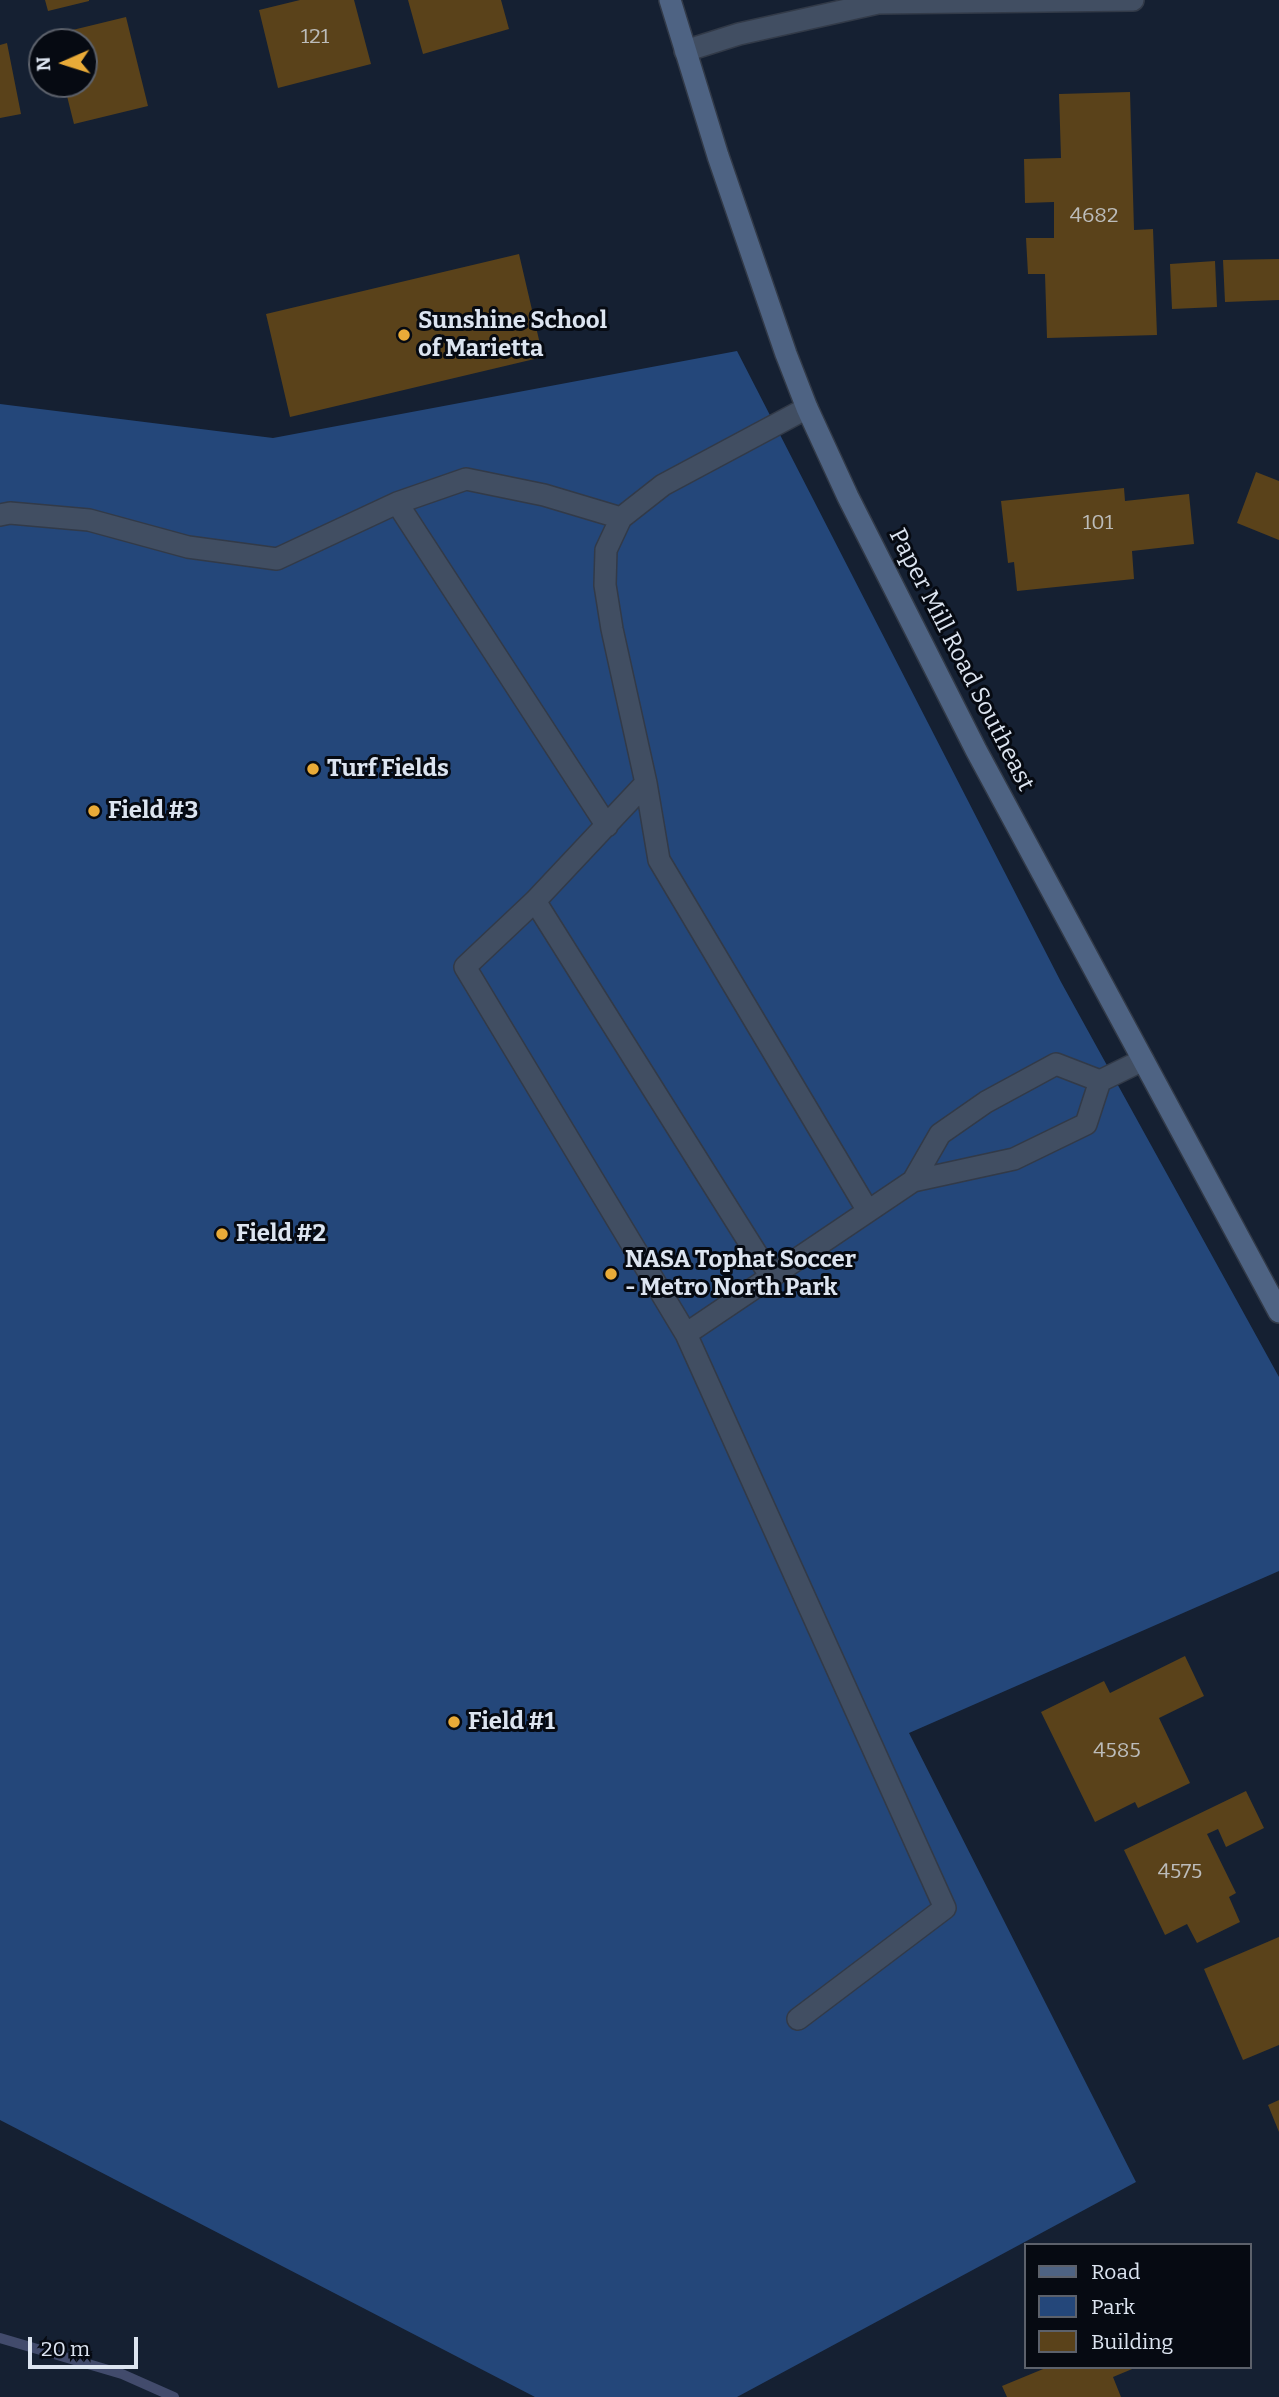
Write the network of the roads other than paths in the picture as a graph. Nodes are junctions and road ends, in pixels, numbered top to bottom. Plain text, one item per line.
1 (670, 0) edge
2 (1119, 0) edge
3 (1133, 0) edge
4 (685, 51) junction
5 (807, 408) junction
6 (397, 503) junction
7 (0, 515) edge
8 (621, 518) junction
9 (646, 783) junction
10 (607, 826) junction
11 (535, 901) junction
12 (1143, 1060) junction
13 (1100, 1081) junction
14 (913, 1181) junction
15 (868, 1211) junction
16 (771, 1277) junction
17 (1279, 1312) edge
18 (686, 1334) junction
19 (798, 2019) dead end

1 - 4 street, Paper Mill Road Southeast
2 - 3 lane
2 - 4 lane
4 - 5 street, Paper Mill Road Southeast
5 - 8 lane
5 - 12 street, Paper Mill Road Southeast
6 - 7 lane
6 - 8 lane
6 - 10 lane
8 - 9 lane
9 - 10 lane
9 - 15 lane
10 - 11 lane
11 - 16 lane
11 - 18 lane
12 - 13 lane
12 - 17 street, Paper Mill Road Southeast
13 - 14 lane
13 - 14 lane
14 - 15 lane
15 - 16 lane
16 - 18 lane
18 - 19 lane

